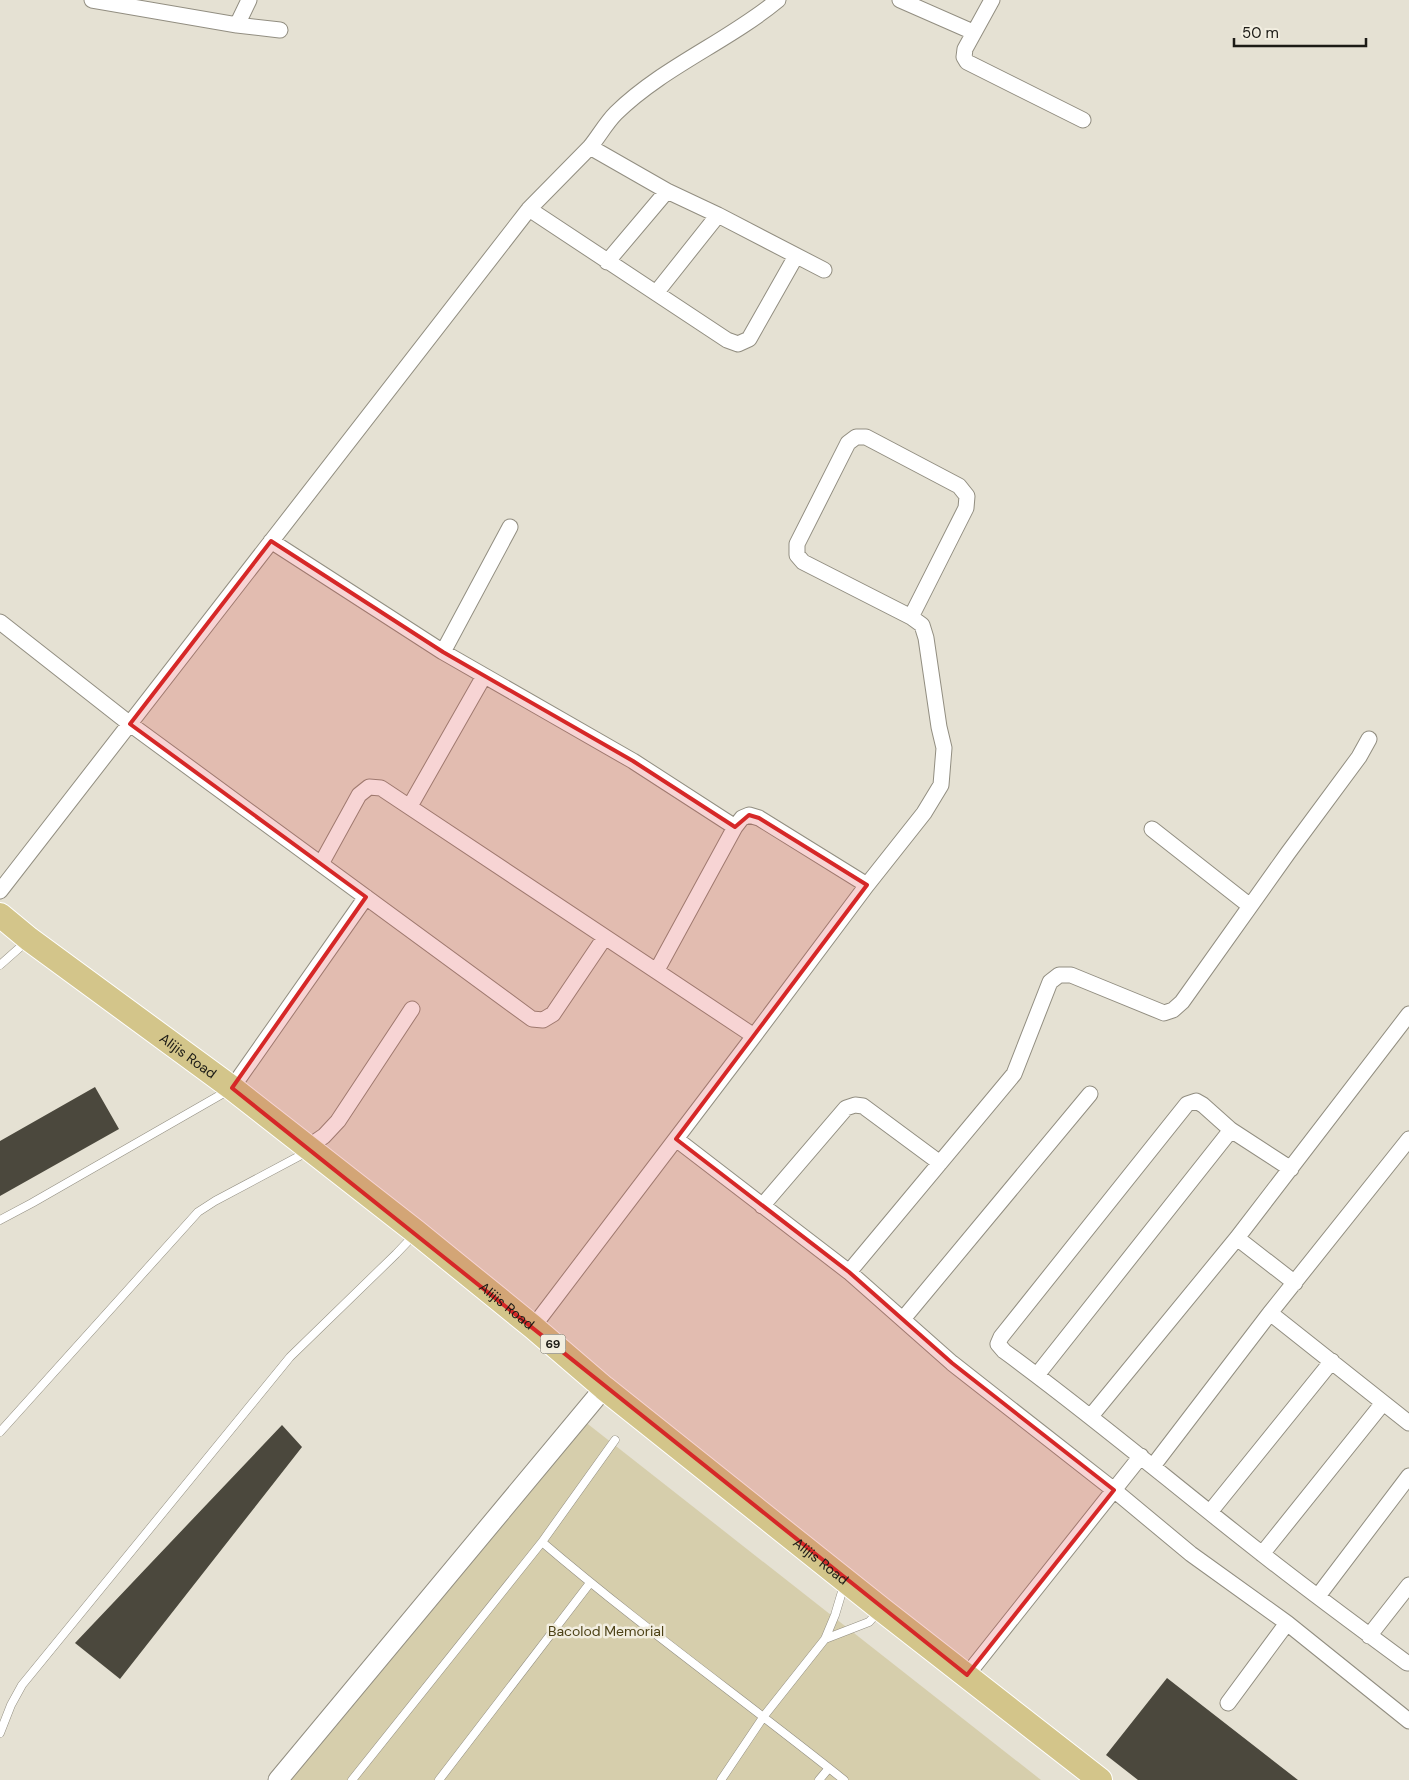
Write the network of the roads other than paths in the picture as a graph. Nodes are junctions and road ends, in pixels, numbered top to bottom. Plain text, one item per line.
1 (92, 0) edge
2 (249, 0) edge
3 (778, 0) edge
4 (900, 0) edge
5 (992, 0) edge
6 (128, 3) edge
7 (237, 25) junction
8 (280, 30) dead end
9 (973, 32) junction
10 (1083, 120) dead end
11 (590, 147) junction
12 (667, 191) junction
13 (528, 209) junction
14 (718, 215) junction
15 (796, 256) junction
16 (607, 262) junction
17 (824, 270) dead end
18 (656, 293) junction
19 (510, 527) dead end
20 (271, 541) junction
21 (911, 617) junction
22 (0, 622) edge
23 (443, 652) junction
24 (484, 676) junction
25 (130, 724) junction
26 (1369, 739) dead end
27 (410, 806) junction
28 (735, 827) junction
29 (1152, 829) dead end
30 (321, 864) junction
31 (867, 884) junction
32 (0, 891) edge
33 (366, 897) junction
34 (1250, 906) junction
35 (0, 915) edge
36 (604, 937) junction
37 (29, 939) junction
38 (0, 965) edge
39 (656, 970) junction
40 (412, 1009) dead end
41 (1409, 1014) edge
42 (754, 1036) junction
43 (232, 1088) junction
44 (1090, 1094) dead end
45 (1231, 1130) junction
46 (1409, 1138) edge
47 (676, 1139) junction
48 (310, 1148) junction
49 (940, 1163) junction
50 (1291, 1169) junction
51 (762, 1206) junction
52 (0, 1220) edge
53 (416, 1232) junction
54 (1237, 1238) junction
55 (850, 1272) junction
56 (1295, 1283) junction
57 (1270, 1313) junction
58 (903, 1319) junction
59 (533, 1327) junction
60 (1332, 1361) junction
61 (1037, 1375) junction
62 (604, 1388) junction
63 (1382, 1404) junction
64 (1092, 1416) junction
65 (0, 1418) edge
66 (7, 1424) junction
67 (1409, 1424) edge
68 (0, 1432) edge
69 (615, 1440) dead end
70 (1147, 1461) junction
71 (1409, 1476) edge
72 (1114, 1490) junction
73 (1210, 1512) junction
74 (542, 1542) junction
75 (1262, 1554) junction
76 (845, 1580) junction
77 (590, 1583) junction
78 (1409, 1584) edge
79 (1318, 1596) junction
80 (881, 1609) junction
81 (1287, 1623) junction
82 (1369, 1636) junction
83 (825, 1639) junction
84 (1409, 1664) edge
85 (967, 1675) junction
86 (1228, 1703) dead end
87 (764, 1716) junction
88 (1409, 1721) edge
89 (0, 1734) edge
90 (829, 1768) junction
91 (278, 1780) edge
92 (352, 1780) edge
93 (439, 1780) edge
94 (721, 1780) edge
95 (819, 1780) edge
96 (844, 1780) edge
97 (1100, 1780) edge

1 - 6 street
2 - 7 street
3 - 11 street
4 - 9 street
5 - 9 street
6 - 7 street
7 - 8 street
9 - 10 street
11 - 12 street
11 - 13 street
12 - 14 street
12 - 16 street
13 - 16 street
13 - 20 street
14 - 15 street
14 - 18 street
15 - 17 street
15 - 18 street
16 - 18 street
19 - 23 street
20 - 23 street
20 - 25 street
21 - 21 street
21 - 31 street
22 - 25 street
23 - 24 street
24 - 27 street
24 - 28 street
25 - 30 street
25 - 32 street
26 - 34 street
27 - 30 street
27 - 36 street
28 - 31 street
28 - 39 street
29 - 34 street
30 - 33 street
31 - 42 street
33 - 36 street
33 - 43 street
34 - 49 street
35 - 37 main road, Alijis Road / 69
36 - 39 street
37 - 38 lane
37 - 43 main road, Alijis Road / 69
39 - 42 street
40 - 48 street
41 - 50 street
42 - 47 street
43 - 48 main road, Alijis Road / 69
43 - 52 lane
44 - 58 street
45 - 50 street
45 - 61 street
45 - 61 street
46 - 56 street
47 - 51 street
47 - 59 street
48 - 53 main road, Alijis Road / 69
48 - 66 lane
49 - 51 street
49 - 55 street
50 - 54 street
51 - 55 street
53 - 59 main road, Alijis Road / 69
53 - 89 lane
54 - 56 street
54 - 64 street
55 - 58 street
56 - 57 street
57 - 60 street
57 - 70 street
58 - 72 street
59 - 62 main road, Alijis Road / 69
60 - 63 street
60 - 73 street
61 - 64 street
62 - 76 main road, Alijis Road / 69
62 - 91 street
63 - 67 street
63 - 75 street
64 - 70 street
65 - 66 lane
66 - 68 lane
69 - 74 lane
70 - 72 street
70 - 73 street
71 - 79 street
72 - 81 street
72 - 85 street
73 - 75 street
74 - 77 lane
74 - 92 lane
75 - 79 street
76 - 80 main road, Alijis Road / 69
76 - 83 lane
77 - 87 lane
77 - 93 lane
78 - 82 street
79 - 82 street
80 - 83 lane
80 - 85 main road, Alijis Road / 69
81 - 86 street
81 - 88 street
82 - 84 street
83 - 87 lane
85 - 97 main road, Alijis Road / 69
87 - 90 lane
87 - 94 lane
90 - 95 lane
90 - 96 lane

